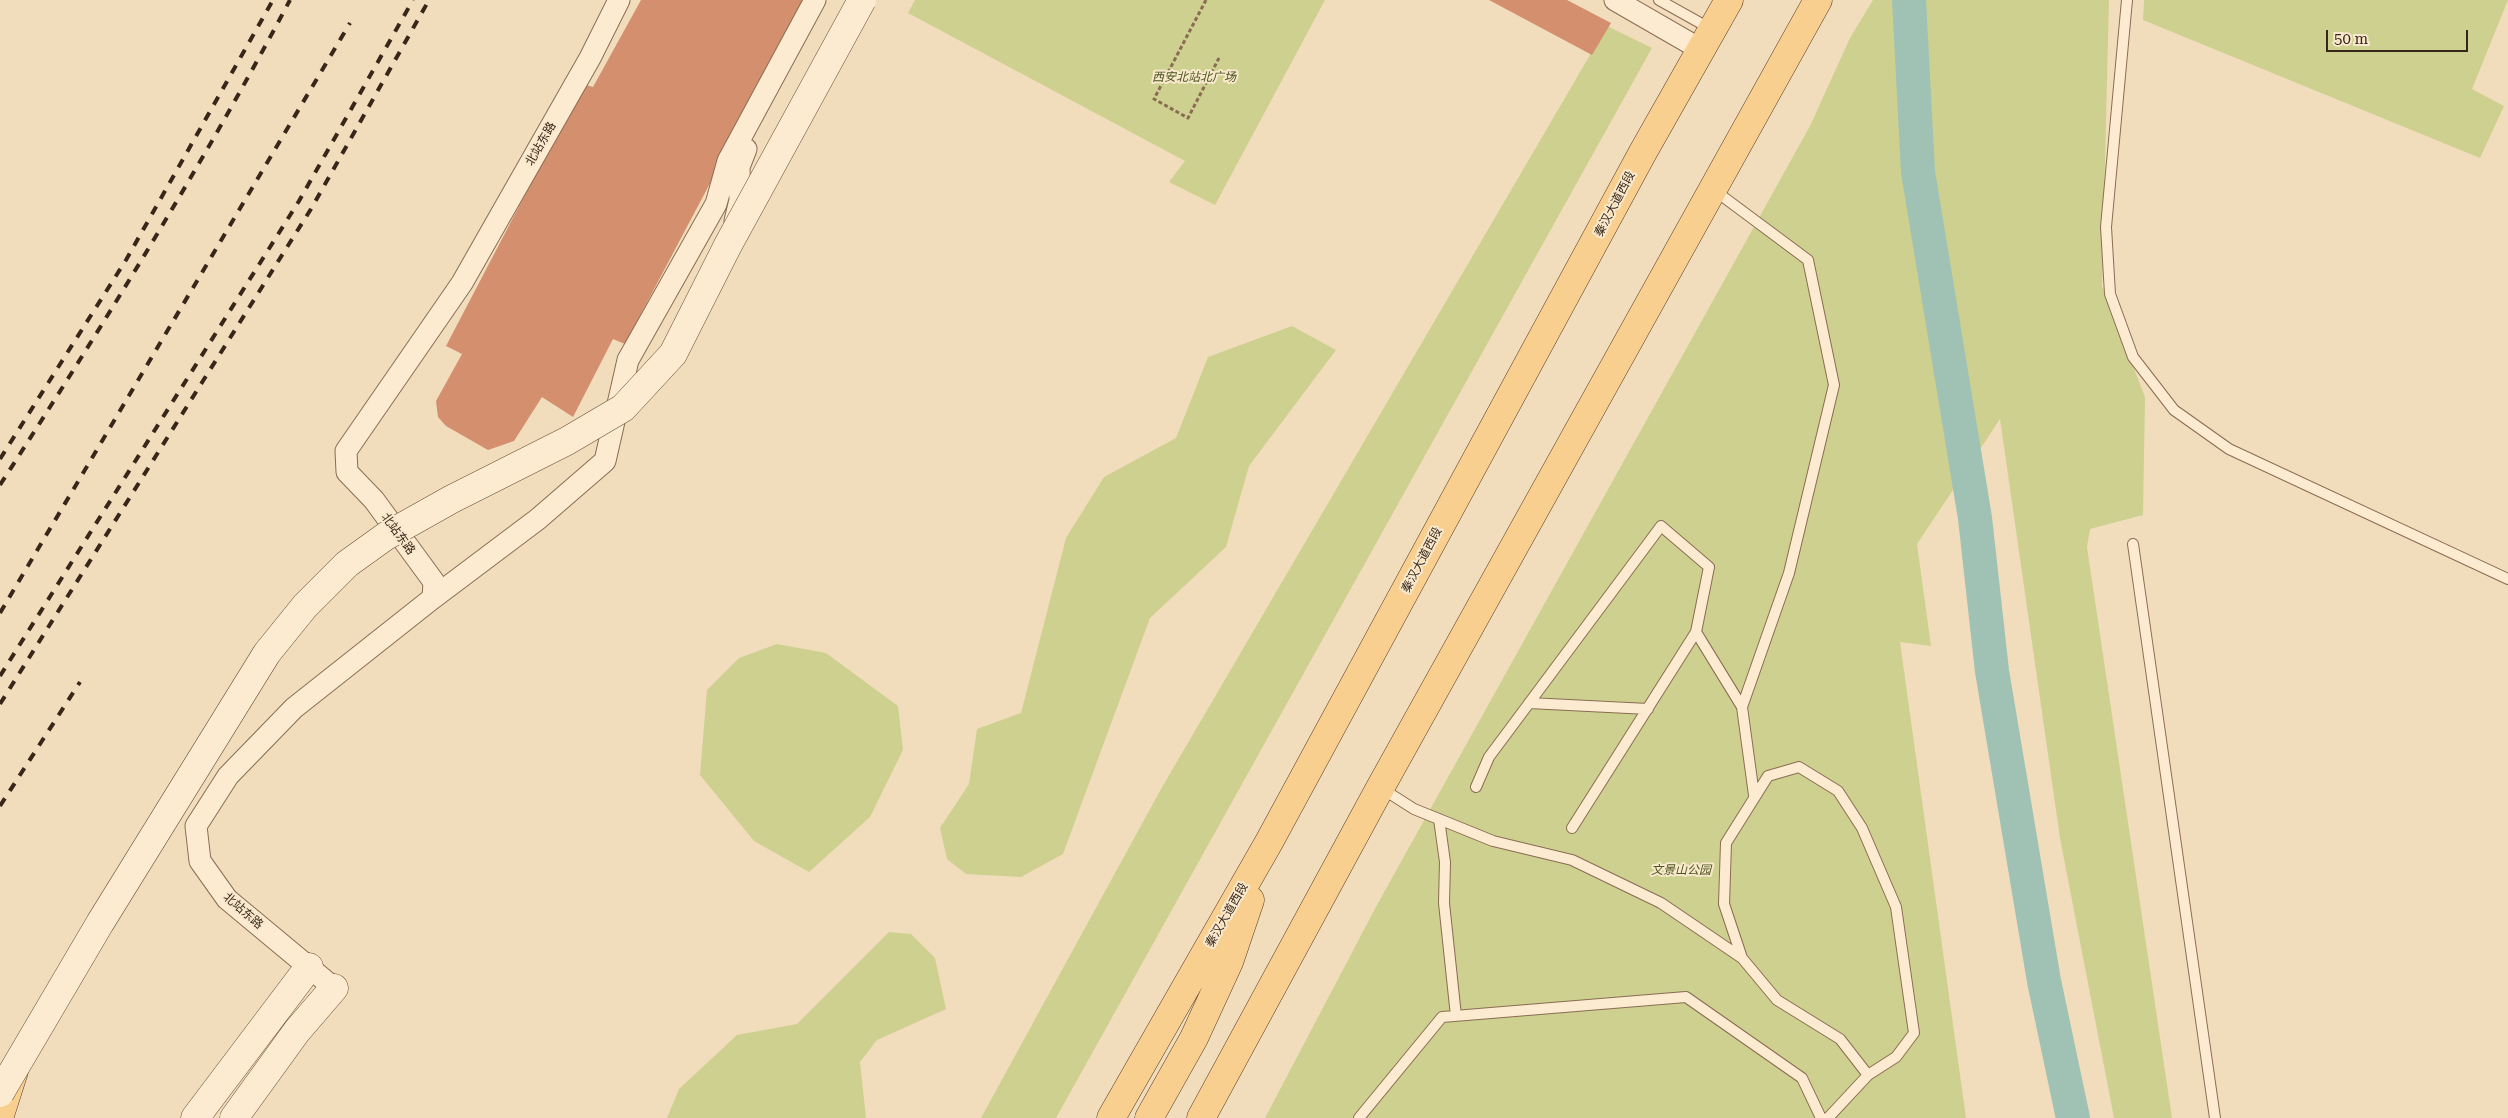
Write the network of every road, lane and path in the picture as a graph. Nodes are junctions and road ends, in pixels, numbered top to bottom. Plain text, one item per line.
1 (619, 0) edge
2 (817, 0) edge
3 (862, 0) edge
4 (1206, 0) edge
5 (1615, 0) edge
6 (1659, 0) edge
7 (1729, 0) edge
8 (1818, 0) edge
9 (2127, 0) edge
10 (1706, 39) junction
11 (1219, 58) dead end
12 (1713, 189) junction
13 (728, 245) junction
14 (2133, 544) dead end
15 (2508, 579) edge
16 (433, 598) junction
17 (1696, 632) junction
18 (1530, 703) junction
19 (1742, 707) junction
20 (1648, 708) junction
21 (1476, 787) dead end
22 (1380, 788) junction
23 (1754, 795) junction
24 (1439, 819) junction
25 (1572, 828) dead end
26 (1270, 842) junction
27 (1742, 958) junction
28 (309, 967) junction
29 (334, 988) joint
30 (1456, 1016) junction
31 (15, 1068) junction
32 (1868, 1075) junction
33 (0, 1093) edge
34 (0, 1115) edge
35 (195, 1118) edge
36 (234, 1118) edge
37 (1111, 1118) edge
38 (1149, 1118) edge
39 (1201, 1118) edge
40 (1359, 1118) edge
41 (1821, 1118) edge
42 (1828, 1118) edge
43 (2215, 1118) edge

1 - 16 street, 北站东路
2 - 13 street
2 - 16 street
3 - 13 main road, bridge
4 - 11 path
5 - 10 street
6 - 10 lane
7 - 10 main road, 秦汉大道西段
8 - 12 main road
9 - 15 lane
10 - 26 main road, 秦汉大道西段
12 - 19 lane
12 - 22 main road
13 - 31 main road, bridge
14 - 43 lane
16 - 28 street, 北站东路
17 - 18 lane
17 - 19 lane
17 - 20 lane
18 - 20 lane
18 - 21 lane
19 - 23 lane
20 - 25 lane
22 - 24 lane
22 - 39 main road
23 - 27 lane
23 - 32 lane
24 - 27 lane
24 - 30 lane
26 - 37 main road, 秦汉大道西段
26 - 38 main road
27 - 32 lane
28 - 29 street, 北站东路
28 - 35 main road
29 - 36 main road
30 - 40 lane
30 - 41 lane
31 - 33 main road, bridge
31 - 34 main road, bridge
32 - 42 lane

